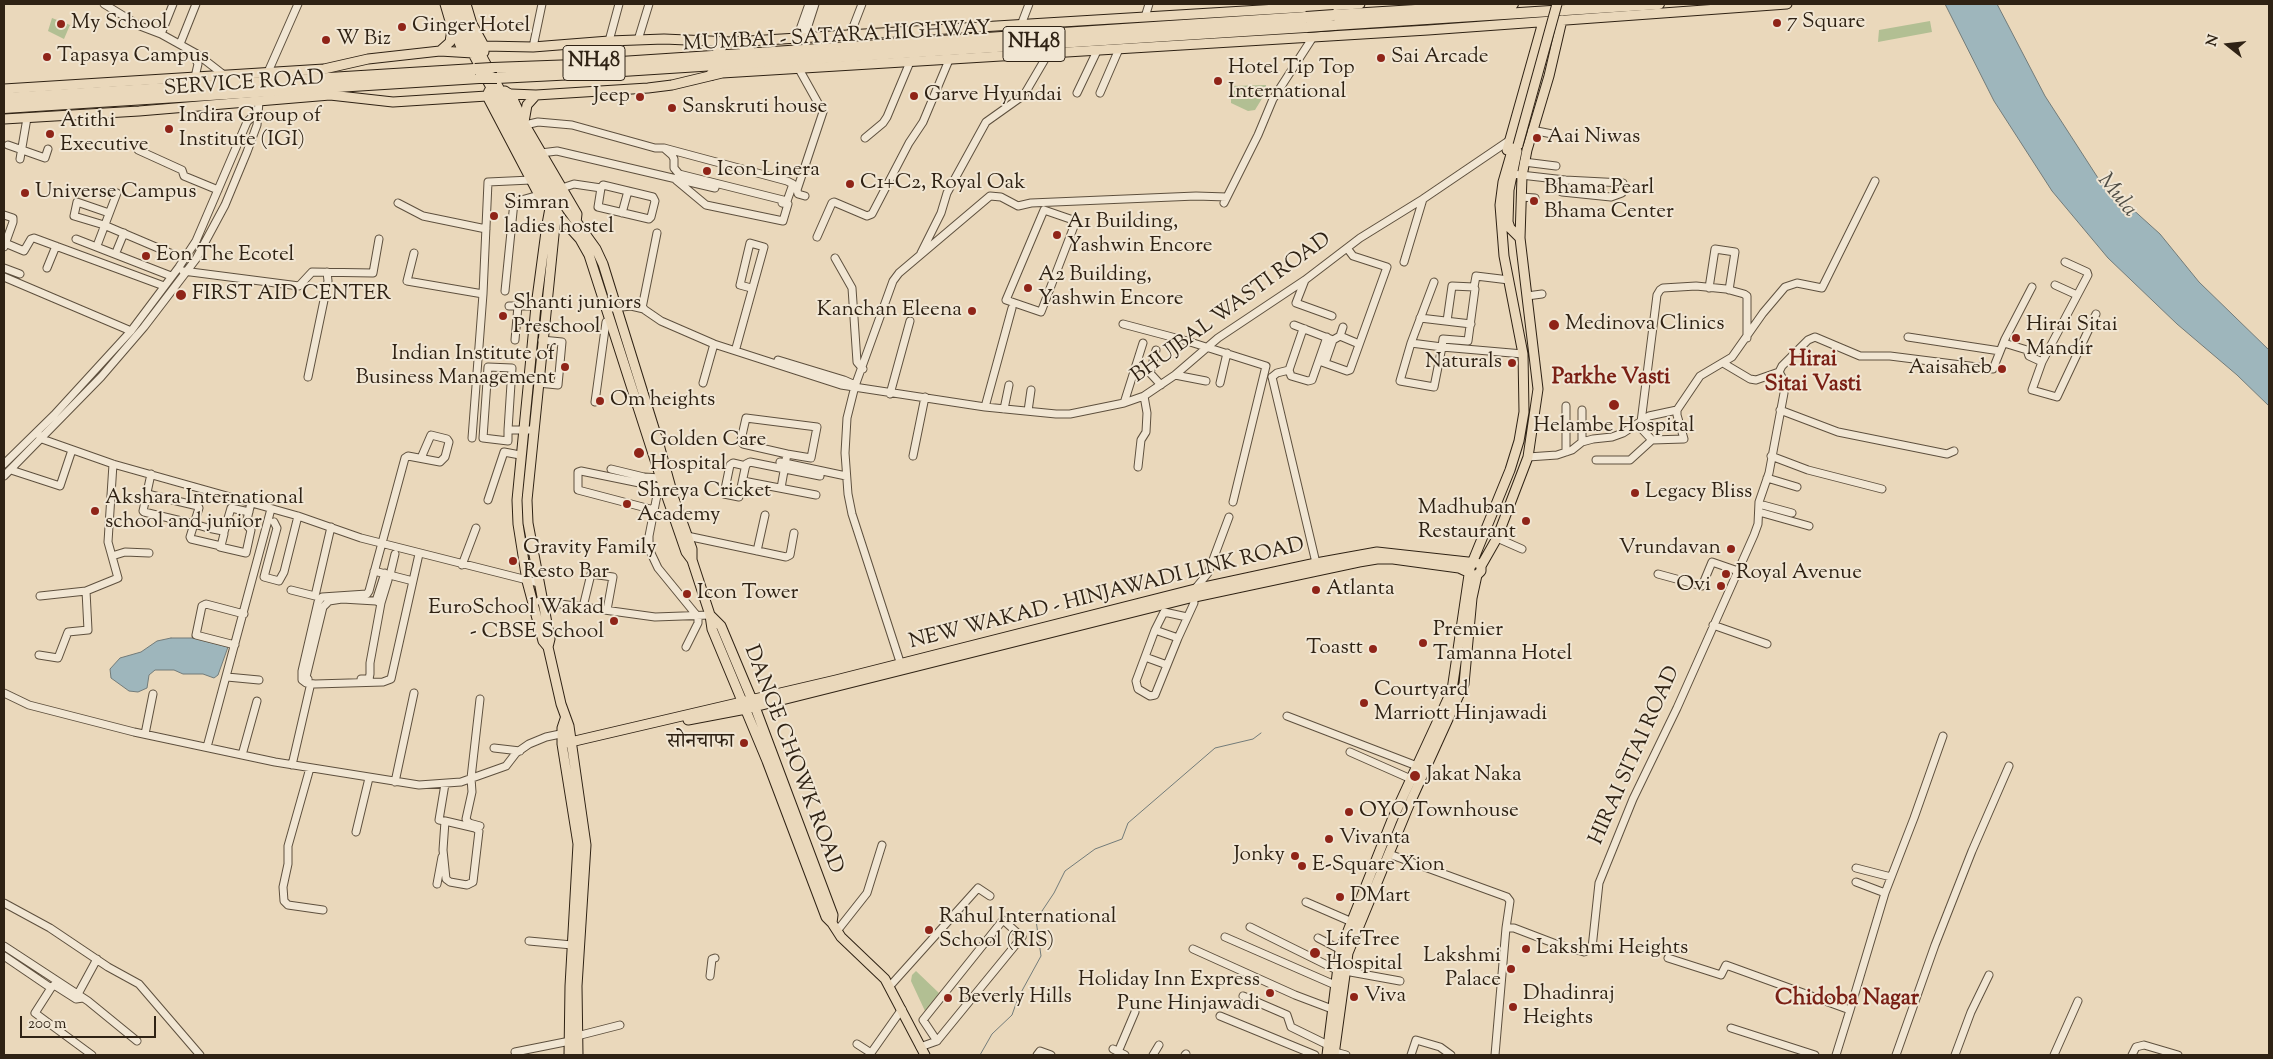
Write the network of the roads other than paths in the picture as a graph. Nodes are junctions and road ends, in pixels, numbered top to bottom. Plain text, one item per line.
1 (104, 4) edge
2 (173, 4) edge
3 (196, 4) edge
4 (298, 4) edge
5 (445, 4) edge
6 (452, 4) edge
7 (459, 4) edge
8 (466, 4) edge
9 (542, 4) edge
10 (619, 4) edge
11 (649, 4) edge
12 (809, 4) edge
13 (815, 4) edge
14 (862, 4) edge
15 (1029, 4) edge
16 (1149, 4) edge
17 (1360, 4) edge
18 (1513, 4) edge
19 (1553, 4) edge
20 (1557, 4) edge
21 (1659, 4) edge
22 (1787, 4) edge
23 (1320, 5) edge
24 (1740, 5) edge
25 (119, 7) edge
26 (1306, 17) junction
27 (1145, 18) junction
28 (1334, 20) junction
29 (1562, 20) junction
30 (1544, 22) junction
31 (1530, 23) junction
32 (1021, 25) junction
33 (452, 28) junction
34 (150, 30) junction
35 (161, 34) junction
36 (850, 35) junction
37 (1313, 37) junction
38 (800, 38) junction
39 (1539, 39) junction
40 (638, 40) junction
41 (609, 41) junction
42 (724, 42) junction
43 (739, 42) junction
44 (180, 44) junction
45 (484, 46) junction
46 (533, 46) junction
47 (1119, 49) junction
48 (1097, 50) junction
49 (440, 51) junction
50 (751, 52) junction
51 (468, 53) junction
52 (717, 54) junction
53 (1048, 54) junction
54 (196, 56) junction
55 (949, 60) junction
56 (910, 62) junction
57 (746, 63) junction
58 (722, 64) junction
59 (799, 69) junction
60 (762, 71) junction
61 (268, 72) junction
62 (477, 74) junction
63 (711, 74) junction
64 (224, 75) junction
65 (301, 75) junction
66 (492, 76) junction
67 (195, 77) junction
68 (4, 89) edge
69 (1100, 93) dead end
70 (511, 94) dead end
71 (1077, 94) dead end
72 (536, 95) junction
73 (487, 96) junction
74 (4, 98) edge
75 (259, 102) junction
76 (4, 108) edge
77 (256, 112) junction
78 (27, 118) junction
79 (4, 119) edge
80 (525, 124) junction
81 (1532, 130) junction
82 (1552, 134) dead end
83 (865, 138) dead end
84 (1514, 143) junction
85 (8, 145) dead end
86 (664, 148) junction
87 (48, 149) dead end
88 (22, 150) junction
89 (138, 150) dead end
90 (541, 153) junction
91 (20, 159) dead end
92 (1524, 162) junction
93 (1556, 166) dead end
94 (1512, 174) junction
95 (1522, 176) junction
96 (531, 180) junction
97 (676, 180) junction
98 (1565, 180) junction
99 (1875, 182) dead end
100 (562, 188) junction
101 (601, 188) junction
102 (218, 190) junction
103 (628, 191) junction
104 (117, 193) dead end
105 (539, 195) junction
106 (805, 196) dead end
107 (1521, 197) junction
108 (1535, 198) dead end
109 (1423, 199) junction
110 (398, 203) dead end
111 (1062, 203) junction
112 (552, 207) junction
113 (109, 213) junction
114 (622, 213) junction
115 (558, 214) junction
116 (4, 215) edge
117 (1059, 215) junction
118 (104, 225) junction
119 (574, 227) junction
120 (486, 229) junction
121 (124, 233) junction
122 (657, 233) dead end
123 (817, 237) dead end
124 (1520, 238) junction
125 (76, 239) dead end
126 (379, 239) dead end
127 (98, 244) dead end
128 (4, 245) edge
129 (56, 246) junction
130 (1347, 248) junction
131 (117, 250) dead end
132 (414, 253) dead end
133 (836, 258) dead end
134 (918, 258) junction
135 (184, 259) junction
136 (1404, 262) dead end
137 (2065, 262) dead end
138 (603, 264) junction
139 (179, 267) junction
140 (593, 267) junction
141 (4, 268) edge
142 (47, 268) dead end
143 (185, 272) junction
144 (327, 272) junction
145 (20, 274) dead end
146 (4, 276) edge
147 (171, 276) junction
148 (1305, 280) junction
149 (1509, 280) junction
150 (1434, 282) dead end
151 (2055, 285) dead end
152 (164, 286) junction
153 (1474, 287) junction
154 (2032, 287) dead end
155 (751, 288) junction
156 (1709, 288) junction
157 (1729, 290) junction
158 (505, 291) dead end
159 (483, 294) junction
160 (1542, 294) dead end
161 (2077, 295) junction
162 (1527, 296) junction
163 (509, 306) dead end
164 (518, 306) junction
165 (536, 306) junction
166 (546, 306) junction
167 (616, 307) junction
168 (642, 308) junction
169 (1012, 308) dead end
170 (606, 309) junction
171 (2096, 314) dead end
172 (1332, 316) dead end
173 (1420, 318) junction
174 (610, 321) junction
175 (910, 321) dead end
176 (1447, 322) junction
177 (1123, 324) dead end
178 (1294, 324) dead end
179 (1471, 324) junction
180 (1343, 327) dead end
181 (1305, 329) junction
182 (131, 331) junction
183 (1908, 337) dead end
184 (1333, 338) junction
185 (1747, 338) junction
186 (515, 340) dead end
187 (542, 340) junction
188 (1143, 342) dead end
189 (1411, 343) junction
190 (2004, 343) junction
191 (714, 344) junction
192 (1359, 344) junction
193 (724, 346) junction
194 (1442, 347) junction
195 (736, 348) junction
196 (1206, 348) junction
197 (1156, 350) dead end
198 (2000, 351) junction
199 (1227, 354) junction
200 (1523, 354) junction
201 (1322, 362) junction
202 (2042, 362) junction
203 (1723, 363) junction
204 (863, 369) junction
205 (1289, 370) junction
206 (1780, 373) junction
207 (1175, 375) junction
208 (1264, 376) junction
209 (308, 377) dead end
210 (1272, 377) junction
211 (1206, 381) dead end
212 (538, 383) junction
213 (703, 383) dead end
214 (1009, 384) dead end
215 (1220, 384) dead end
216 (1160, 385) junction
217 (855, 386) junction
218 (1031, 390) dead end
219 (890, 394) junction
220 (1144, 396) junction
221 (925, 397) junction
222 (595, 402) dead end
223 (1124, 403) junction
224 (1566, 406) dead end
225 (985, 407) junction
226 (1004, 409) junction
227 (1582, 410) dead end
228 (1677, 410) junction
229 (1780, 410) junction
230 (1028, 411) junction
231 (1524, 412) junction
232 (1536, 413) junction
233 (1639, 423) junction
234 (508, 430) junction
235 (522, 430) junction
236 (532, 430) junction
237 (37, 432) junction
238 (42, 438) junction
239 (472, 438) dead end
240 (1652, 440) junction
241 (1582, 442) junction
242 (72, 450) junction
243 (1954, 451) dead end
244 (1566, 452) junction
245 (787, 454) junction
246 (520, 455) junction
247 (914, 456) dead end
248 (1771, 456) junction
249 (1528, 457) junction
250 (421, 458) junction
251 (1596, 460) dead end
252 (4, 464) edge
253 (113, 464) junction
254 (784, 465) junction
255 (746, 466) junction
256 (1138, 467) dead end
257 (610, 469) dead end
258 (11, 470) junction
259 (151, 474) junction
260 (4, 476) edge
261 (820, 476) dead end
262 (846, 476) junction
263 (1767, 478) junction
264 (743, 481) junction
265 (663, 483) junction
266 (1797, 487) dead end
267 (781, 488) junction
268 (1882, 489) dead end
269 (147, 494) junction
270 (816, 495) dead end
271 (488, 500) dead end
272 (1233, 502) dead end
273 (251, 504) junction
274 (1759, 504) junction
275 (274, 509) junction
276 (654, 510) junction
277 (249, 512) junction
278 (1759, 512) junction
279 (1792, 513) dead end
280 (765, 515) dead end
281 (298, 516) junction
282 (1229, 517) dead end
283 (194, 524) junction
284 (1809, 526) dead end
285 (331, 527) junction
286 (476, 528) dead end
287 (224, 532) junction
288 (794, 533) dead end
289 (687, 536) junction
290 (1497, 538) junction
291 (381, 544) junction
292 (220, 547) junction
293 (1522, 549) dead end
294 (757, 551) junction
295 (148, 553) dead end
296 (395, 554) dead end
297 (419, 554) junction
298 (112, 556) junction
299 (692, 560) junction
300 (1477, 564) junction
301 (462, 565) junction
302 (1317, 567) junction
303 (374, 570) junction
304 (1738, 571) junction
305 (265, 574) junction
306 (1473, 574) junction
307 (1658, 574) dead end
308 (278, 576) dead end
309 (388, 576) junction
310 (413, 581) junction
311 (527, 581) junction
312 (539, 583) junction
313 (291, 590) dead end
314 (86, 591) junction
315 (1192, 595) junction
316 (40, 596) dead end
317 (542, 601) junction
318 (379, 602) junction
319 (532, 602) junction
320 (584, 607) junction
321 (607, 610) junction
322 (244, 614) junction
323 (710, 615) junction
324 (698, 617) junction
325 (1187, 617) junction
326 (1713, 625) junction
327 (1155, 630) junction
328 (1178, 638) junction
329 (1767, 644) dead end
330 (235, 645) junction
331 (548, 647) junction
332 (686, 647) dead end
333 (39, 655) dead end
334 (1144, 657) junction
335 (1167, 665) junction
336 (901, 666) junction
337 (227, 677) junction
338 (259, 680) dead end
339 (310, 687) dead end
340 (4, 692) edge
341 (414, 693) dead end
342 (153, 694) dead end
343 (480, 699) dead end
344 (257, 701) dead end
345 (749, 704) junction
346 (1288, 716) dead end
347 (566, 733) junction
348 (145, 734) junction
349 (1943, 736) dead end
350 (567, 746) junction
351 (207, 748) junction
352 (494, 748) dead end
353 (520, 751) junction
354 (1350, 752) dead end
355 (242, 755) junction
356 (292, 765) junction
357 (1417, 766) junction
358 (2009, 766) dead end
359 (310, 768) junction
360 (369, 778) junction
361 (471, 778) junction
362 (1411, 779) junction
363 (395, 782) junction
364 (445, 784) junction
365 (445, 821) junction
366 (480, 826) dead end
367 (356, 832) dead end
368 (882, 845) dead end
369 (443, 850) junction
370 (1389, 854) junction
371 (1856, 868) dead end
372 (1891, 877) junction
373 (1856, 882) dead end
374 (438, 884) dead end
375 (1885, 893) junction
376 (990, 896) dead end
377 (1306, 902) dead end
378 (4, 903) edge
379 (323, 910) dead end
380 (1352, 922) junction
381 (835, 927) junction
382 (1250, 927) dead end
383 (1506, 928) junction
384 (1225, 937) dead end
385 (1318, 938) dead end
386 (529, 940) dead end
387 (572, 945) junction
388 (4, 946) edge
389 (1194, 950) dead end
390 (1341, 950) junction
391 (4, 956) edge
392 (715, 958) dead end
393 (1668, 958) dead end
394 (97, 959) junction
395 (1341, 970) junction
396 (1989, 975) dead end
397 (710, 976) dead end
398 (1400, 981) dead end
399 (1335, 985) junction
400 (890, 986) junction
401 (51, 988) junction
402 (80, 996) junction
403 (1243, 996) dead end
404 (2078, 1002) dead end
405 (902, 1009) junction
406 (1332, 1009) junction
407 (1850, 1010) junction
408 (1135, 1012) dead end
409 (1220, 1016) dead end
410 (620, 1025) dead end
411 (1731, 1028) dead end
412 (137, 1041) dead end
413 (937, 1041) junction
414 (857, 1044) dead end
415 (1159, 1044) dead end
416 (574, 1047) edge
417 (923, 1051) edge
418 (515, 1052) dead end
419 (1119, 1052) edge
420 (1331, 1052) edge
421 (92, 1055) edge
422 (200, 1055) edge
423 (1037, 1055) edge
424 (1051, 1055) edge
425 (1153, 1055) edge
426 (1316, 1055) edge
427 (1346, 1055) edge
428 (1411, 1055) edge
429 (1451, 1055) edge
430 (1495, 1055) edge
431 (1815, 1055) edge
432 (1836, 1055) edge
433 (1896, 1055) edge
434 (1955, 1055) edge
435 (2054, 1055) edge
436 (2132, 1055) edge
437 (2178, 1055) edge

1 - 25 street
2 - 35 street
3 - 44 street
4 - 61 street
5 - 33 main road
6 - 51 main road
7 - 66 main road
8 - 45 main road
9 - 46 street
10 - 41 street
11 - 40 street
12 - 38 street
13 - 38 street
14 - 36 street
15 - 32 street
16 - 27 street
17 - 23 main road
18 - 28 highway, MUMBAI - SATARA HIGHWAY / NH48
19 - 84 main road
20 - 84 main road, bridge
21 - 28 highway, MUMBAI - SATARA HIGHWAY / NH48
22 - 24 main road
23 - 26 main road
23 - 37 main road
24 - 29 main road
25 - 34 street
26 - 27 main road
26 - 28 highway, MUMBAI - SATARA HIGHWAY / NH48, bridge
26 - 50 highway, MUMBAI - SATARA HIGHWAY / NH48
26 - 57 highway, MUMBAI - SATARA HIGHWAY / NH48
27 - 32 main road
29 - 30 main road
29 - 81 main road
30 - 31 main road
30 - 39 main road
31 - 37 main road
31 - 39 main road
32 - 36 main road
33 - 49 main road
33 - 51 main road
34 - 35 street
34 - 54 street
35 - 44 street
36 - 38 main road
37 - 47 main road
37 - 111 street
38 - 43 main road
39 - 84 main road
40 - 41 main road
40 - 42 main road
41 - 46 main road
42 - 43 main road
42 - 52 highway
43 - 50 highway
44 - 54 street
45 - 46 main road
45 - 66 main road
47 - 48 main road
47 - 69 street
48 - 53 main road
48 - 71 street
49 - 51 main road, SERVICE ROAD
49 - 65 main road, SERVICE ROAD
50 - 52 highway, MUMBAI - SATARA HIGHWAY / NH48
51 - 66 main road
52 - 66 highway, MUMBAI - SATARA HIGHWAY / NH48
53 - 55 main road
53 - 134 street
54 - 64 street
54 - 67 street
55 - 56 main road
55 - 123 street
56 - 59 main road
56 - 83 street
57 - 58 highway, MUMBAI - SATARA HIGHWAY / NH48
57 - 60 highway
58 - 63 highway
58 - 66 highway, MUMBAI - SATARA HIGHWAY / NH48
59 - 60 main road
59 - 106 street
60 - 63 main road
61 - 64 main road, SERVICE ROAD
61 - 65 main road, SERVICE ROAD
62 - 65 highway, NH48
62 - 66 highway, NH48, bridge
62 - 76 highway, NH48
63 - 72 main road
64 - 67 main road, SERVICE ROAD
65 - 74 highway, NH48
66 - 73 main road
66 - 80 main road
66 - 112 main road
66 - 119 main road
67 - 68 main road, SERVICE ROAD
70 - 72 main road
72 - 80 main road
73 - 75 main road, SERVICE ROAD
73 - 96 main road
75 - 77 street
75 - 78 main road, SERVICE ROAD
77 - 102 street
77 - 143 street
78 - 79 main road, SERVICE ROAD
78 - 88 street
80 - 86 street
80 - 90 main road
81 - 82 street
81 - 92 main road
84 - 94 main road
84 - 109 street, BHUJBAL WASTI ROAD
84 - 149 main road
85 - 88 street
86 - 86 street
87 - 88 street
88 - 91 street
89 - 102 street
90 - 97 street
90 - 100 main road
92 - 93 street
92 - 95 main road
94 - 95 street
94 - 124 main road
95 - 98 street
95 - 107 main road
96 - 105 main road
96 - 120 street
97 - 97 street
98 - 98 street
99 - 185 street
100 - 101 street
100 - 119 main road
101 - 103 street
101 - 114 street
102 - 135 street
103 - 114 street
103 - 114 street
104 - 113 street
105 - 112 main road
105 - 158 street
107 - 108 street
107 - 124 main road
109 - 130 street, BHUJBAL WASTI ROAD
109 - 136 street
110 - 120 street
111 - 117 street
111 - 134 street
112 - 115 main road, DANGE CHOWK ROAD
112 - 165 main road
113 - 118 street
113 - 118 street
115 - 119 main road, DANGE CHOWK ROAD
115 - 166 main road
116 - 128 street
117 - 117 street
118 - 121 street
118 - 127 street
119 - 138 main road, DANGE CHOWK ROAD
119 - 140 main road, DANGE CHOWK ROAD
120 - 159 street
121 - 131 street
121 - 135 street
122 - 168 street
124 - 162 main road
125 - 147 street
126 - 144 street
128 - 129 street
129 - 142 street
129 - 152 street
130 - 148 street, BHUJBAL WASTI ROAD
130 - 192 street
132 - 159 street
133 - 204 street
134 - 204 street
135 - 139 street
137 - 161 street
138 - 140 main road
138 - 167 main road, DANGE CHOWK ROAD
139 - 143 street
139 - 147 street
140 - 170 main road, DANGE CHOWK ROAD
141 - 145 street
143 - 144 street
143 - 238 street
144 - 209 street
146 - 182 street
147 - 152 street
148 - 172 street
148 - 196 street, BHUJBAL WASTI ROAD
149 - 153 street
149 - 200 main road
150 - 173 street
151 - 161 street
152 - 182 street
153 - 176 street
153 - 179 street
154 - 190 street
155 - 155 street
155 - 195 street
156 - 157 street
156 - 157 street
156 - 233 street
157 - 185 street
159 - 239 street
160 - 162 street
161 - 202 street
162 - 232 main road
163 - 164 street
164 - 165 street
164 - 186 street
165 - 166 street
165 - 235 main road
166 - 187 main road
167 - 168 street, BHUJBAL WASTI ROAD
167 - 170 street, BHUJBAL WASTI ROAD
167 - 265 main road, DANGE CHOWK ROAD
168 - 191 street, BHUJBAL WASTI ROAD
168 - 193 street, BHUJBAL WASTI ROAD
169 - 225 street
170 - 174 main road, DANGE CHOWK ROAD
171 - 202 street
173 - 176 street
173 - 189 street
174 - 222 street
174 - 265 main road, DANGE CHOWK ROAD
175 - 219 street
176 - 179 street
177 - 196 street
178 - 181 street
179 - 194 street
180 - 184 street
181 - 184 street
181 - 205 street
182 - 237 street
183 - 198 street
184 - 192 street
184 - 201 street
185 - 203 street
187 - 212 main road
187 - 212 street
188 - 223 street
189 - 194 street
189 - 194 street
190 - 198 street
190 - 202 street
191 - 193 street, BHUJBAL WASTI ROAD
191 - 213 street
192 - 201 street
193 - 195 street, BHUJBAL WASTI ROAD
193 - 217 street, BHUJBAL WASTI ROAD
194 - 200 street
195 - 217 street, BHUJBAL WASTI ROAD
196 - 199 street
196 - 207 street, BHUJBAL WASTI ROAD
197 - 216 street
198 - 206 street
199 - 208 street
199 - 215 street
200 - 231 main road
201 - 205 street
203 - 206 street
203 - 228 street
204 - 217 street
205 - 210 street
206 - 229 street, HIRAI SITAI ROAD
207 - 211 street
207 - 216 street, BHUJBAL WASTI ROAD
208 - 210 street
208 - 272 street
210 - 302 street
212 - 236 main road
214 - 226 street
216 - 220 street, BHUJBAL WASTI ROAD
217 - 219 street, BHUJBAL WASTI ROAD
217 - 262 street
218 - 230 street
219 - 221 street, BHUJBAL WASTI ROAD
220 - 223 street, BHUJBAL WASTI ROAD
220 - 256 street
221 - 225 street, BHUJBAL WASTI ROAD
221 - 247 street
223 - 230 street, BHUJBAL WASTI ROAD
224 - 244 street
225 - 226 street, BHUJBAL WASTI ROAD
226 - 230 street, BHUJBAL WASTI ROAD
227 - 241 street
228 - 233 street
228 - 240 street
229 - 243 street
229 - 248 street, HIRAI SITAI ROAD
231 - 232 main road
231 - 300 main road
232 - 249 main road
233 - 240 street
233 - 241 street
234 - 234 street
234 - 235 street
235 - 236 street
235 - 246 main road
236 - 312 main road
237 - 238 street
237 - 252 street
238 - 242 street
238 - 258 street
240 - 251 street
241 - 244 street
242 - 253 street
242 - 258 street
244 - 249 street
245 - 245 street
245 - 254 street
246 - 271 street
246 - 311 main road
248 - 263 street, HIRAI SITAI ROAD
248 - 268 street
249 - 290 main road
250 - 250 street
250 - 291 street
253 - 259 street
253 - 298 street
254 - 255 street
254 - 261 street
254 - 262 street
254 - 267 street
255 - 264 street
255 - 264 street
257 - 265 street
258 - 260 street
259 - 269 street
259 - 273 street
262 - 336 street
263 - 266 street
263 - 274 street, HIRAI SITAI ROAD
264 - 267 street
265 - 276 street, DANGE CHOWK ROAD
265 - 276 street
265 - 289 main road, DANGE CHOWK ROAD
265 - 299 main road, DANGE CHOWK ROAD
267 - 270 street
269 - 283 street
269 - 283 street
273 - 275 street
273 - 277 street
274 - 278 street, HIRAI SITAI ROAD
274 - 279 street
275 - 281 street
275 - 305 street
275 - 322 street
276 - 324 street, DANGE CHOWK ROAD
277 - 287 street
277 - 292 street
278 - 284 street
278 - 304 street, HIRAI SITAI ROAD
280 - 294 street
281 - 285 street
281 - 305 street
282 - 315 street
283 - 287 street
283 - 292 street
285 - 291 street
285 - 313 street
286 - 301 street
287 - 292 street
288 - 294 street
289 - 294 street
289 - 299 main road, DANGE CHOWK ROAD
290 - 293 street
290 - 300 main road
291 - 297 street
291 - 303 street
295 - 298 street
296 - 309 street
297 - 301 street
297 - 310 street
298 - 314 street
299 - 323 main road, DANGE CHOWK ROAD
300 - 302 main road, NEW WAKAD - HINJAWADI LINK ROAD
300 - 306 main road
301 - 311 street
302 - 306 main road, NEW WAKAD - HINJAWADI LINK ROAD
302 - 315 main road, NEW WAKAD - HINJAWADI LINK ROAD
303 - 309 street
303 - 310 street
304 - 307 street
304 - 326 street, HIRAI SITAI ROAD
305 - 308 street
306 - 357 main road
306 - 370 main road
309 - 310 street
309 - 318 street
311 - 312 street
311 - 319 main road
312 - 317 main road
314 - 316 street
314 - 333 street
315 - 325 street
315 - 336 main road, NEW WAKAD - HINJAWADI LINK ROAD
317 - 319 street
317 - 320 street
317 - 331 main road
318 - 318 street
319 - 331 main road
320 - 321 street
320 - 321 street
321 - 324 street
322 - 330 street
322 - 330 street
323 - 324 street
323 - 345 main road, DANGE CHOWK ROAD
324 - 332 street
325 - 327 street
325 - 328 street
326 - 329 street
326 - 383 street, HIRAI SITAI ROAD
327 - 328 street
327 - 334 street
328 - 335 street
330 - 337 street
331 - 347 main road
334 - 335 street
334 - 335 street
336 - 345 main road, NEW WAKAD - HINJAWADI LINK ROAD
337 - 338 street
337 - 351 street
339 - 356 street
340 - 348 street
341 - 363 street
342 - 348 street
343 - 361 street
344 - 355 street
345 - 350 main road, NEW WAKAD - HINJAWADI LINK ROAD
345 - 381 main road, DANGE CHOWK ROAD
346 - 357 street
347 - 350 main road
347 - 353 street
348 - 351 street
349 - 372 street
350 - 387 main road
350 - 416 main road
351 - 355 street
352 - 353 street
353 - 361 street
354 - 362 street
355 - 356 street
356 - 359 street
357 - 362 main road
358 - 433 street
359 - 360 street
359 - 379 street
360 - 363 street
360 - 367 street
361 - 364 street
361 - 366 street
362 - 380 main road
363 - 364 street
364 - 365 street
365 - 369 street
365 - 369 street
368 - 381 street
369 - 374 street
370 - 383 street
370 - 395 main road
371 - 372 street
372 - 375 street
373 - 375 street
375 - 407 street
376 - 400 street
377 - 380 street
378 - 394 street
380 - 390 main road
381 - 400 main road, DANGE CHOWK ROAD
382 - 395 street
383 - 430 street
384 - 399 street
385 - 390 street
386 - 387 street
387 - 416 main road
388 - 402 street
389 - 406 street
390 - 395 main road
391 - 401 street
392 - 397 street
393 - 407 street
394 - 402 street
394 - 422 street
395 - 398 street
395 - 399 main road
395 - 420 main road
396 - 434 street
399 - 406 main road
400 - 405 main road, DANGE CHOWK ROAD
401 - 402 street
401 - 421 street
402 - 412 street
403 - 420 street
404 - 435 street
405 - 414 street
405 - 417 main road, DANGE CHOWK ROAD
406 - 420 main road
407 - 432 street
408 - 419 street
409 - 426 street
410 - 416 street
411 - 431 street
413 - 413 street
413 - 417 street
415 - 425 street
416 - 418 street
420 - 427 street
423 - 424 street
428 - 429 street
436 - 437 street

